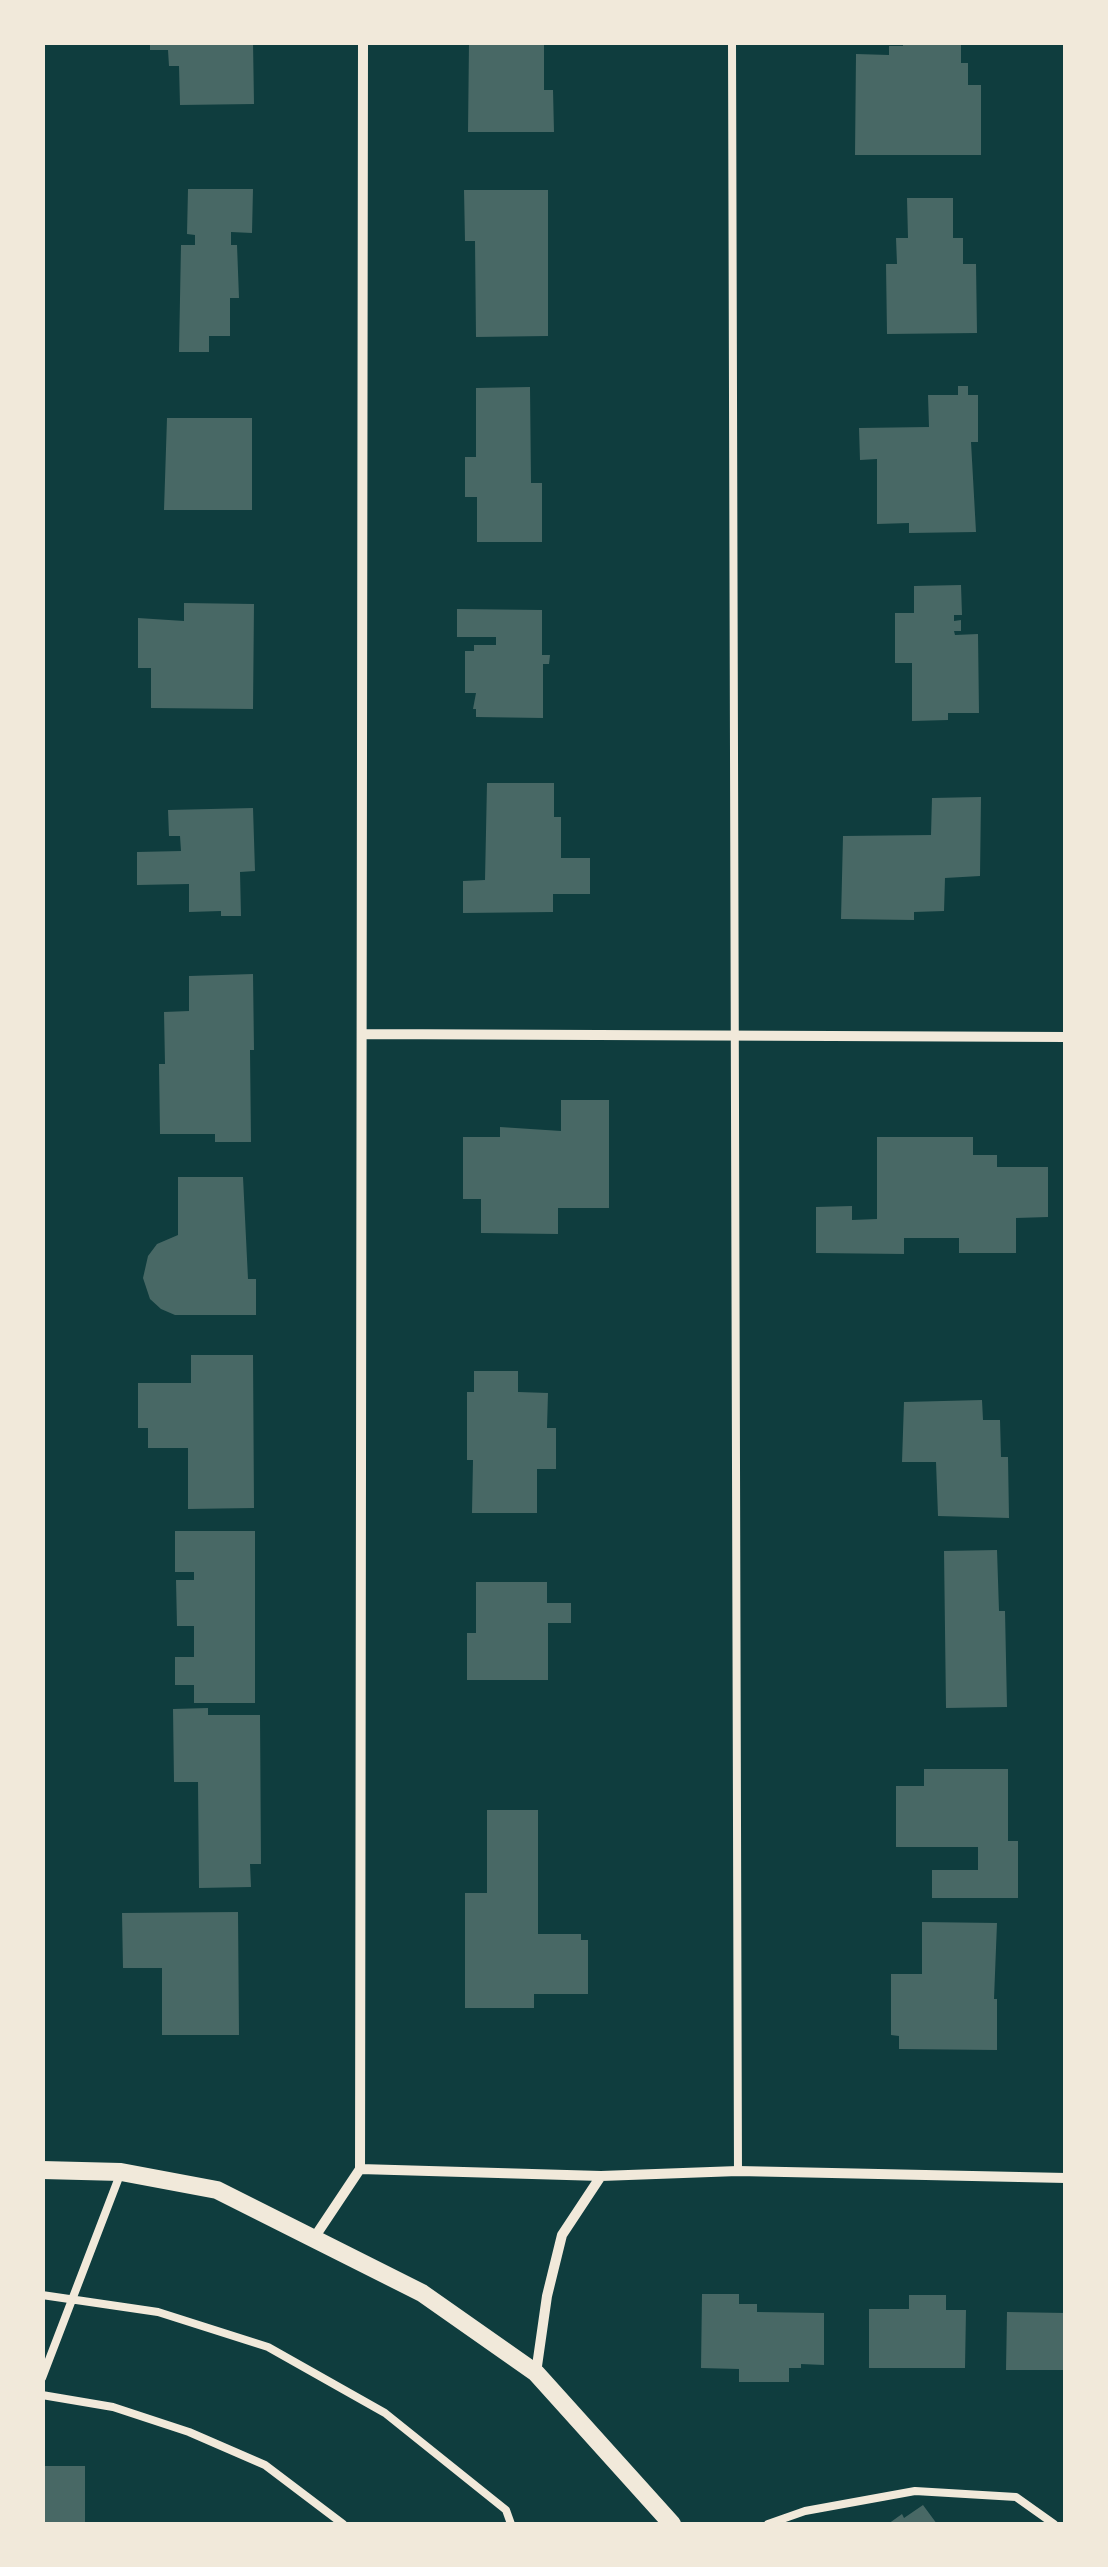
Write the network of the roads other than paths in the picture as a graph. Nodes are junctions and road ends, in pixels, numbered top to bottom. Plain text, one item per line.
1 (363, 42) edge
2 (732, 42) edge
3 (364, 1034) junction
4 (733, 1035) junction
5 (1066, 1036) edge
6 (360, 2168) junction
7 (42, 2170) edge
8 (738, 2171) junction
9 (121, 2172) junction
10 (601, 2176) junction
11 (1066, 2178) edge
12 (314, 2238) junction
13 (42, 2295) edge
14 (73, 2298) junction
15 (536, 2373) junction
16 (42, 2378) edge
17 (42, 2394) edge
18 (343, 2524) edge
19 (510, 2524) edge
20 (672, 2524) edge
21 (768, 2524) edge
22 (1054, 2524) edge

1 - 3 street
2 - 4 lane
3 - 4 street
3 - 6 street
4 - 5 street
4 - 8 lane
6 - 10 street
6 - 12 street
7 - 9 street
8 - 10 street
8 - 11 street
9 - 12 street
9 - 14 lane
10 - 15 street
12 - 15 street
13 - 14 lane
14 - 16 lane
14 - 19 lane
15 - 20 street
17 - 18 lane
21 - 22 lane

